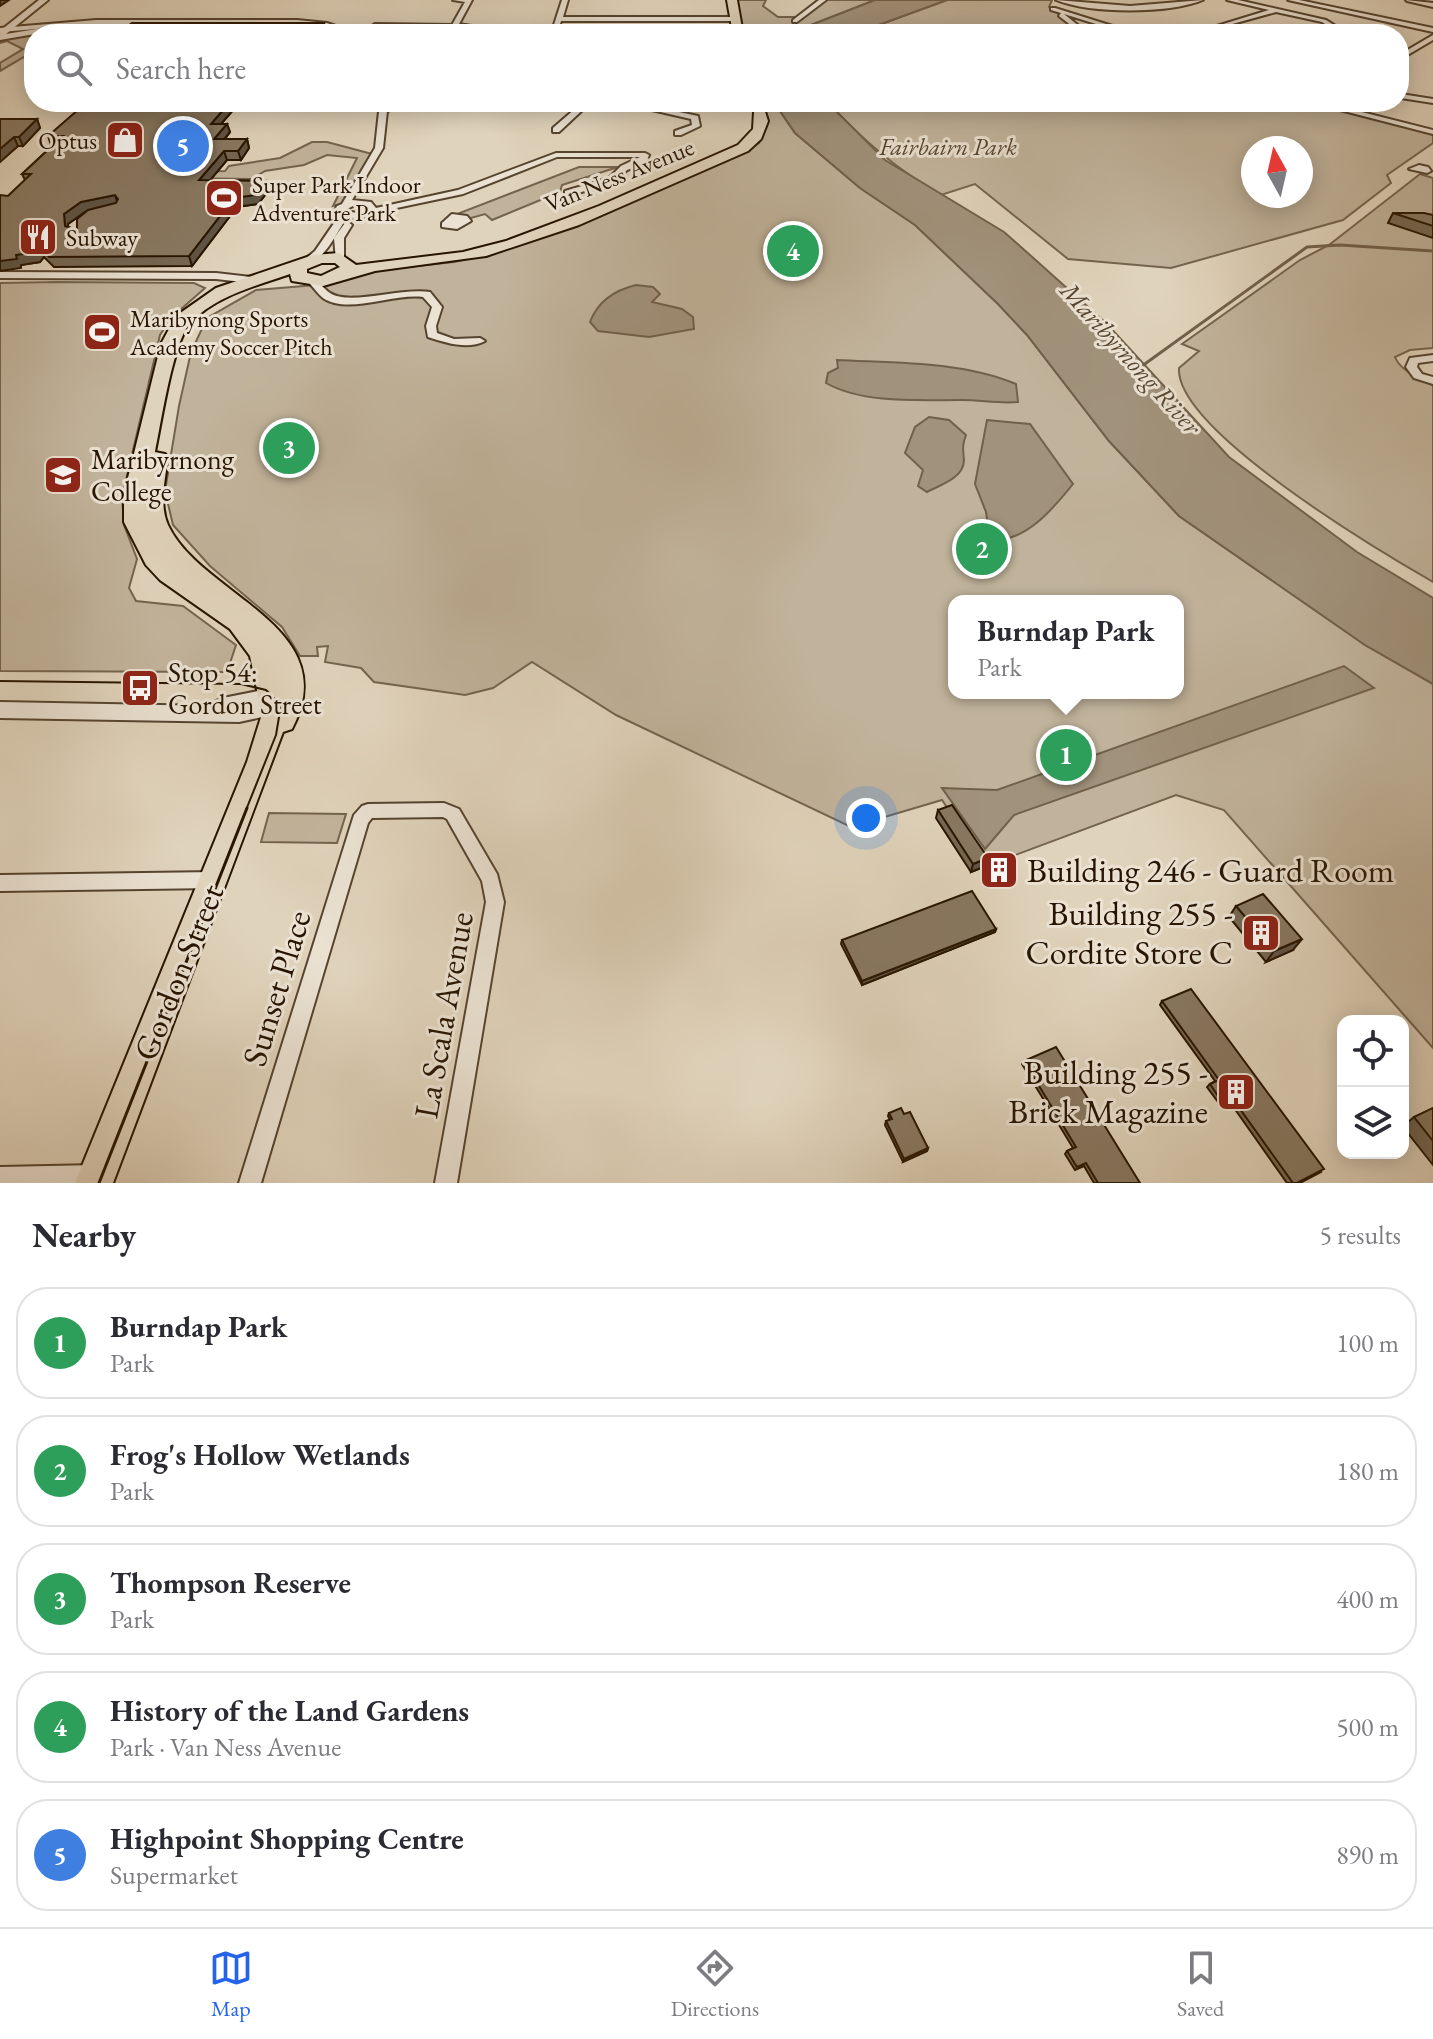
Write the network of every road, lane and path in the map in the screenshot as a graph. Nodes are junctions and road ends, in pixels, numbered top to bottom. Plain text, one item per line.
1 (44, 0) edge
2 (456, 0) edge
3 (469, 0) edge
4 (565, 0) edge
5 (732, 0) edge
6 (823, 0) edge
7 (1058, 0) edge
8 (1200, 0) edge
9 (1230, 0) edge
10 (1291, 0) edge
11 (1409, 0) edge
12 (33, 4) edge
13 (1433, 5) edge
14 (1053, 9) junction
15 (1278, 10) junction
16 (21, 13) junction
17 (559, 19) junction
18 (625, 19) junction
19 (735, 19) junction
20 (795, 21) dead end
21 (69, 24) edge
22 (315, 24) edge
23 (455, 24) edge
24 (557, 24) edge
25 (624, 24) edge
26 (736, 24) edge
27 (1073, 24) edge
28 (1102, 24) edge
29 (1230, 24) edge
30 (1329, 24) edge
31 (1405, 24) edge
32 (1409, 25) edge
33 (24, 26) edge
34 (24, 28) edge
35 (24, 30) edge
36 (1433, 30) edge
37 (1, 32) edge
38 (1433, 37) edge
39 (1415, 48) junction
40 (1409, 52) edge
41 (1433, 52) edge
42 (1409, 97) edge
43 (1433, 101) edge
44 (387, 112) edge
45 (388, 112) edge
46 (576, 112) edge
47 (667, 112) edge
48 (761, 112) edge
49 (1353, 112) edge
50 (556, 130) dead end
51 (1433, 132) edge
52 (678, 133) dead end
53 (682, 153) dead end
54 (1433, 154) edge
55 (519, 170) junction
56 (1425, 170) edge
57 (620, 175) junction
58 (534, 177) dead end
59 (568, 193) dead end
60 (435, 198) junction
61 (346, 204) junction
62 (368, 208) junction
63 (343, 216) junction
64 (451, 218) dead end
65 (340, 268) junction
66 (308, 272) junction
67 (0, 277) edge
68 (191, 277) junction
69 (251, 280) junction
70 (361, 298) junction
71 (207, 300) junction
72 (480, 341) dead end
73 (1433, 358) edge
74 (1433, 381) edge
75 (172, 564) junction
76 (281, 701) junction
77 (0, 710) edge
78 (364, 813) joint
79 (215, 880) junction
80 (0, 883) edge
81 (0, 1178) edge
82 (95, 1180) edge
83 (250, 1183) edge
84 (446, 1183) edge

1 - 12 street
2 - 3 street
3 - 23 street
4 - 17 street
5 - 19 main road
6 - 20 street
7 - 8 street
7 - 14 street
9 - 15 street
10 - 31 street
11 - 13 street
12 - 16 street
14 - 27 street
14 - 28 street
15 - 29 street
15 - 30 street
16 - 33 street
16 - 37 street
17 - 18 street
17 - 24 street
18 - 19 street
18 - 25 street
19 - 26 main road
21 - 22 street
32 - 36 street
34 - 37 street
35 - 37 street
38 - 39 street
39 - 40 street
39 - 41 street
42 - 43 street
44 - 61 street
45 - 62 street
46 - 50 street
47 - 52 street
48 - 65 main road, Van Ness Avenue
49 - 51 street
53 - 57 street
54 - 56 street
55 - 57 street
55 - 58 street
55 - 60 street
57 - 59 street
60 - 62 street
60 - 64 street
61 - 62 street
61 - 63 street
62 - 63 street
62 - 65 street
63 - 66 street
65 - 66 main road, Van Ness Avenue
65 - 70 street
66 - 69 main road
66 - 70 street
66 - 75 main road
67 - 68 street
68 - 69 street
68 - 71 street
69 - 71 main road
70 - 72 street
71 - 75 main road
73 - 74 street
75 - 76 main road
76 - 77 street
76 - 79 main road, Gordon Street
78 - 83 street, Sunset Place
78 - 84 street, La Scala Avenue
79 - 80 street
79 - 82 main road, Gordon Street
81 - 82 street

